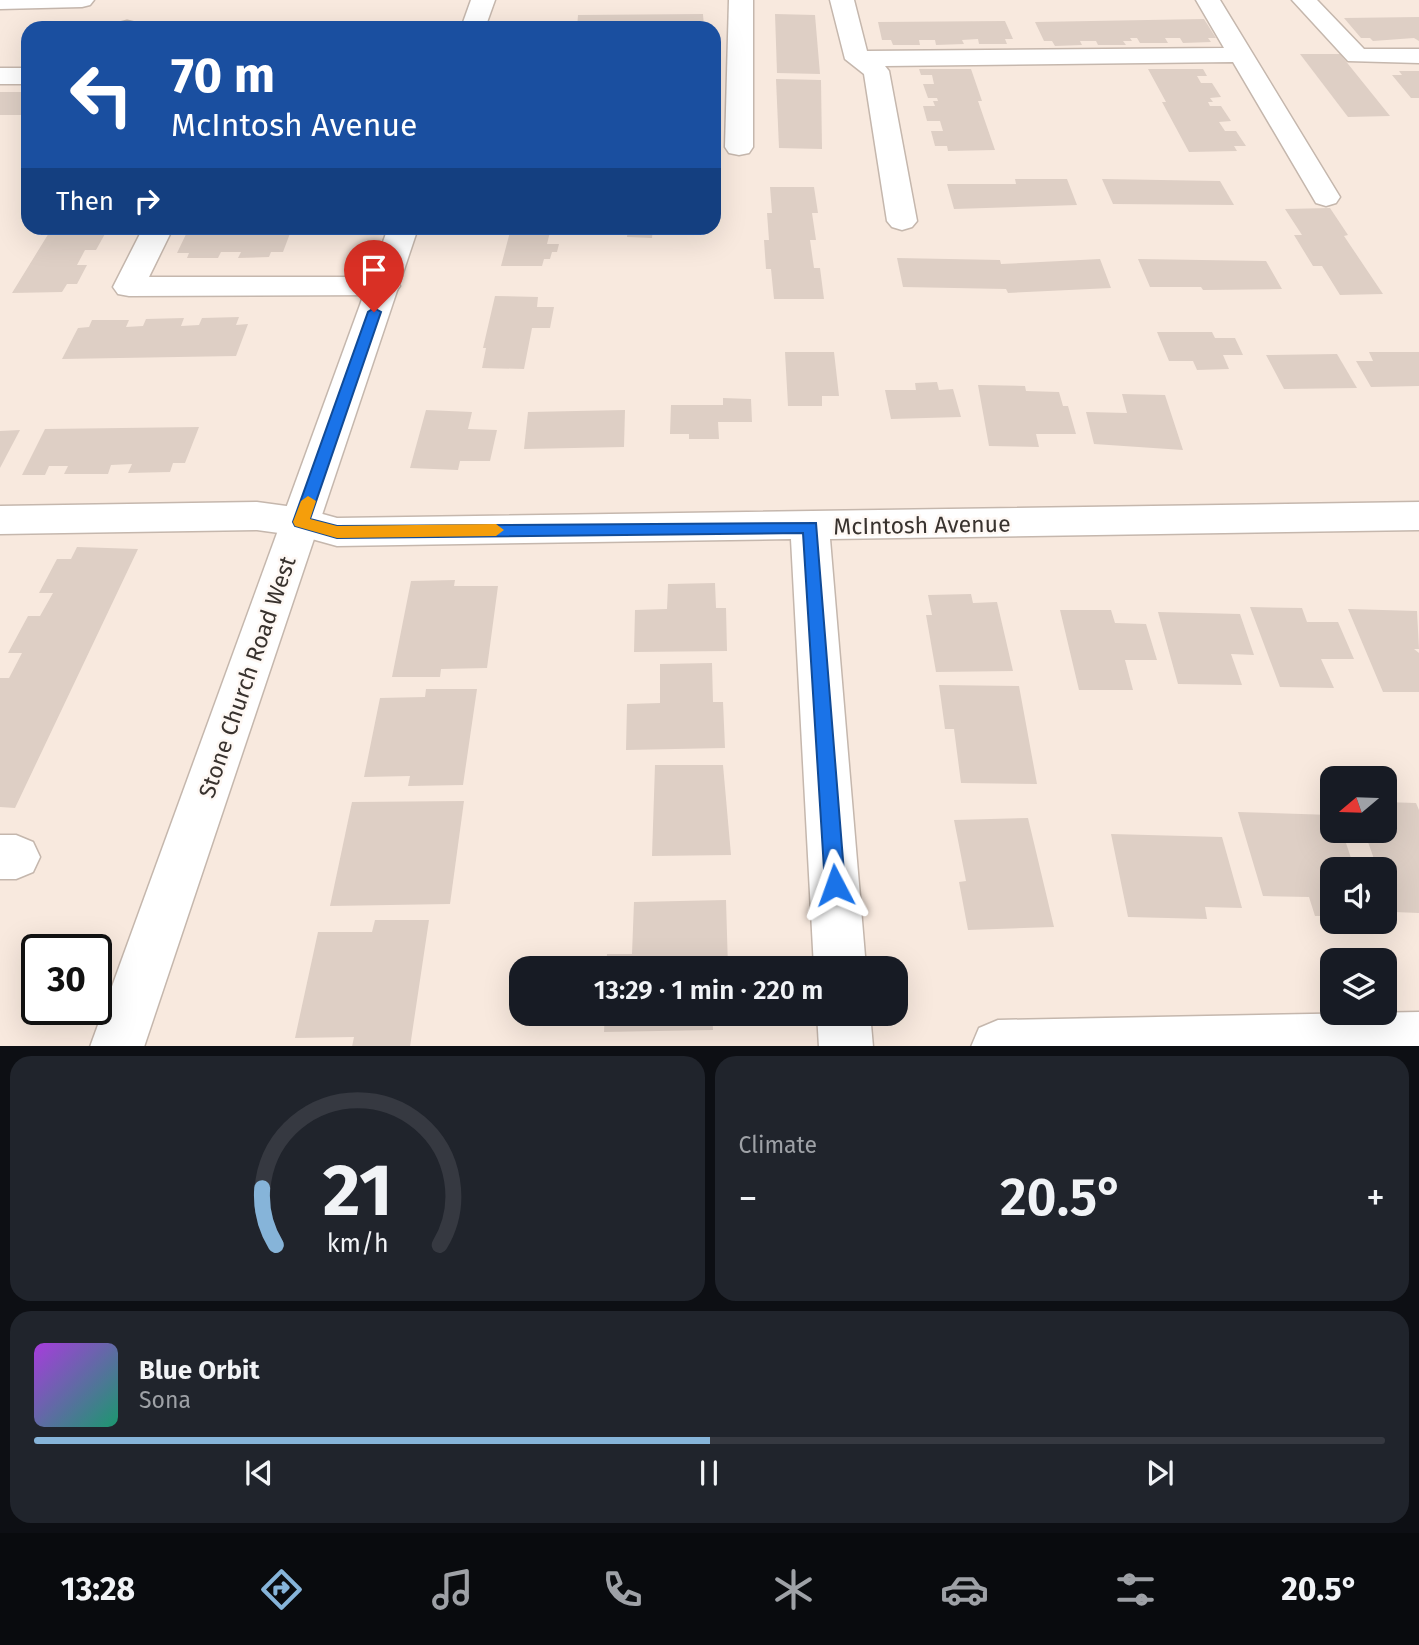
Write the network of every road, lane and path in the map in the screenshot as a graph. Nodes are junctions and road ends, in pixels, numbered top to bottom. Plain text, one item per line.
1 (82, 0) edge
2 (483, 0) edge
3 (741, 0) edge
4 (842, 0) edge
5 (1208, 0) edge
6 (1304, 0) edge
7 (0, 2) edge
8 (476, 21) edge
9 (721, 51) edge
10 (741, 51) junction
11 (1240, 55) junction
12 (1419, 56) edge
13 (857, 59) junction
14 (0, 76) edge
15 (21, 76) edge
16 (739, 146) dead end
17 (1326, 197) dead end
18 (902, 220) dead end
19 (155, 235) edge
20 (401, 235) edge
21 (384, 286) junction
22 (1419, 516) edge
23 (301, 522) junction
24 (810, 527) junction
25 (6, 530) edge
26 (839, 956) edge
27 (844, 1026) edge
28 (1419, 1040) edge
29 (117, 1046) edge
30 (846, 1046) edge
31 (998, 1046) edge

1 - 7 street
2 - 8 street
3 - 10 street
4 - 13 street
5 - 11 street
6 - 12 street
9 - 10 street
10 - 16 street
11 - 13 street
11 - 17 street
13 - 18 street
14 - 15 street
19 - 21 street
20 - 21 street, Stone Church Road West
21 - 23 street, Stone Church Road West
22 - 24 street, McIntosh Avenue
23 - 24 street, McIntosh Avenue
23 - 25 street, McIntosh Avenue
23 - 29 street, Stone Church Road West
24 - 26 street
27 - 30 street
28 - 31 street

